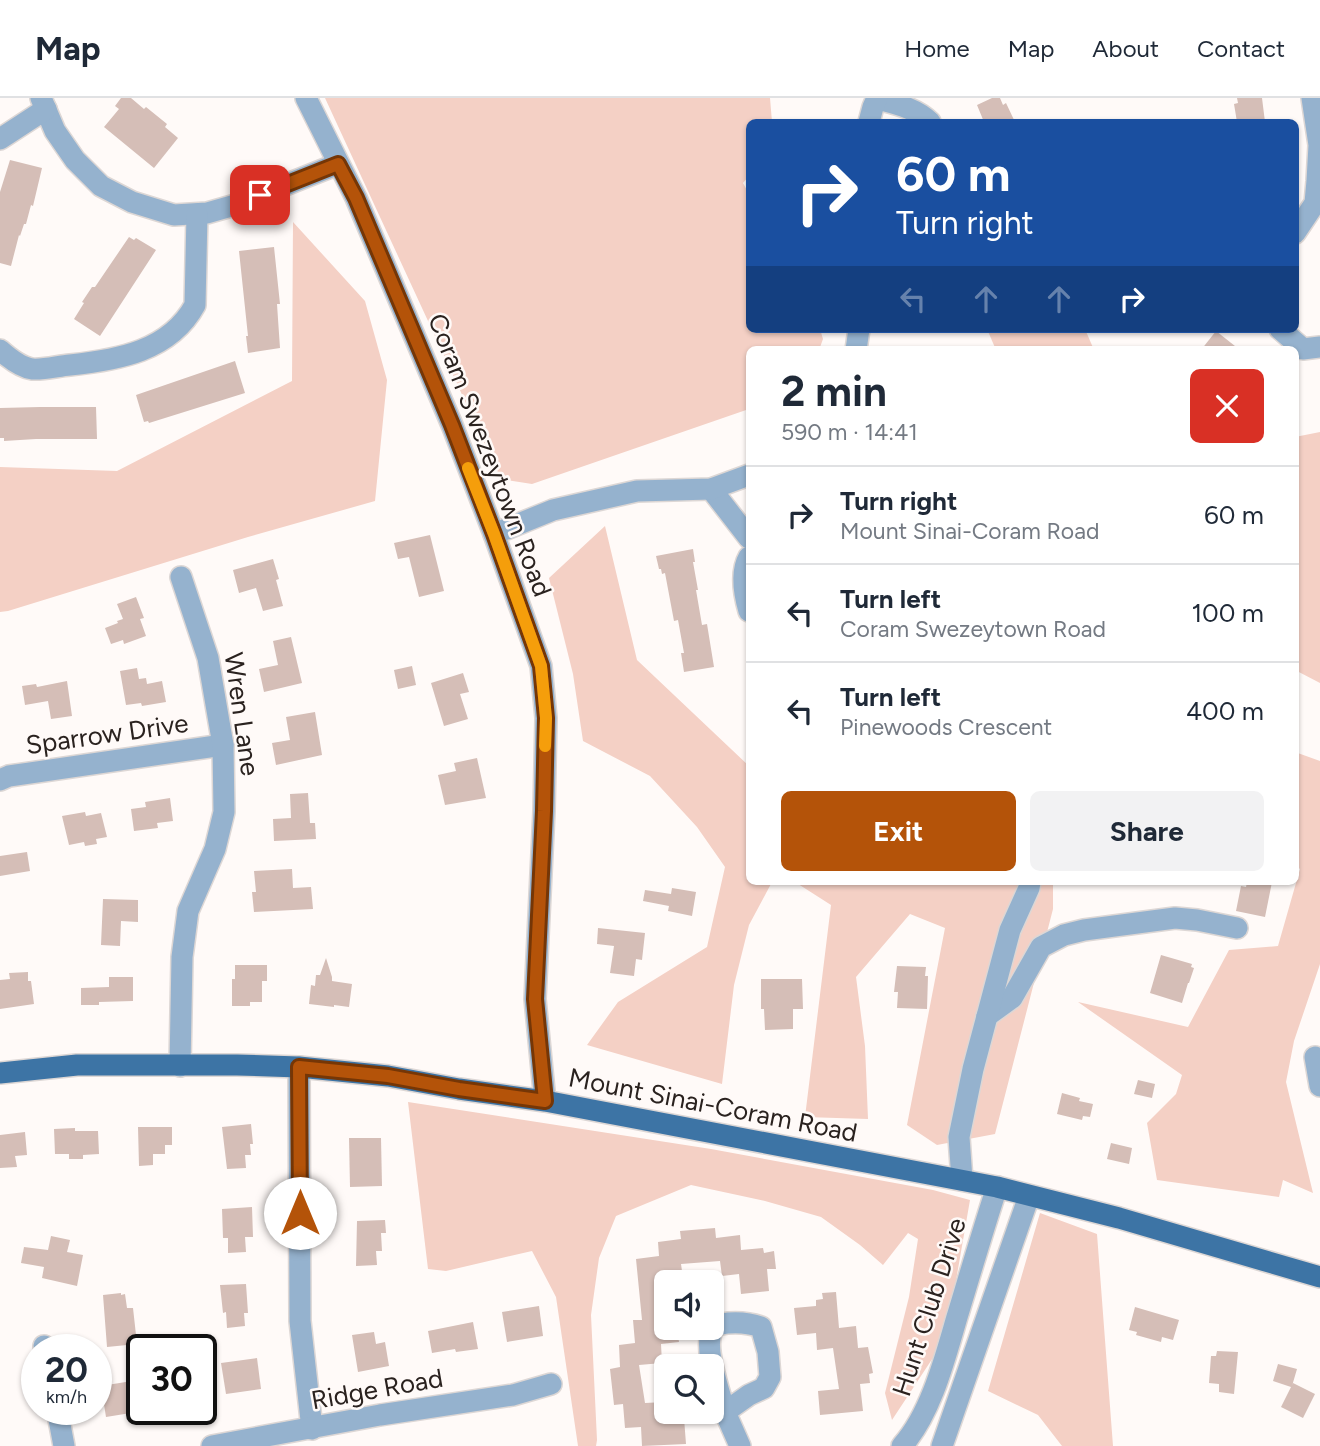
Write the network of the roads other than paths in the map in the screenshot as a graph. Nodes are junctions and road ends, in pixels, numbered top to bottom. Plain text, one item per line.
1 (306, 98) edge
2 (877, 98) edge
3 (1312, 98) edge
4 (44, 103) edge
5 (870, 119) edge
6 (927, 119) edge
7 (0, 139) edge
8 (338, 164) junction
9 (1317, 205) edge
10 (197, 214) junction
11 (1299, 228) edge
12 (1285, 333) edge
13 (1320, 347) edge
14 (0, 350) edge
15 (746, 476) edge
16 (711, 489) junction
17 (494, 534) junction
18 (746, 534) edge
19 (746, 562) edge
20 (181, 577) dead end
21 (746, 600) edge
22 (223, 745) junction
23 (0, 780) edge
24 (1030, 885) edge
25 (1237, 928) dead end
26 (987, 1016) junction
27 (1315, 1057) dead end
28 (180, 1066) junction
29 (299, 1067) junction
30 (0, 1073) edge
31 (1320, 1086) edge
32 (545, 1101) junction
33 (962, 1180) junction
34 (997, 1187) junction
35 (1029, 1196) junction
36 (1320, 1277) edge
37 (551, 1384) dead end
38 (725, 1412) dead end
39 (60, 1425) edge
40 (312, 1429) junction
41 (736, 1443) edge
42 (908, 1444) edge
43 (64, 1446) edge
44 (212, 1446) edge
45 (942, 1446) edge

1 - 8 street, Coram Swezeytown Road
2 - 5 street
2 - 6 street
3 - 9 street
4 - 7 street
4 - 10 street
8 - 10 street
8 - 17 street, Coram Swezeytown Road
9 - 11 street
10 - 14 street
12 - 13 street
15 - 16 street
16 - 17 street
16 - 18 street
17 - 32 street, Coram Swezeytown Road
19 - 21 street
20 - 22 street, Wren Lane
22 - 23 street, Sparrow Drive
22 - 28 street, Wren Lane
24 - 26 street
25 - 26 street
26 - 33 street
27 - 31 street
28 - 29 main road, Mount Sinai-Coram Road
28 - 30 main road, Mount Sinai-Coram Road
29 - 32 main road, Mount Sinai-Coram Road
29 - 40 street
32 - 33 main road, Mount Sinai-Coram Road
33 - 34 main road, Mount Sinai-Coram Road
34 - 35 main road, Mount Sinai-Coram Road
34 - 42 street, Hunt Club Drive
35 - 36 main road, Mount Sinai-Coram Road
35 - 45 street
37 - 40 street, Ridge Road
38 - 41 street
39 - 43 street
40 - 44 street, Ridge Road

